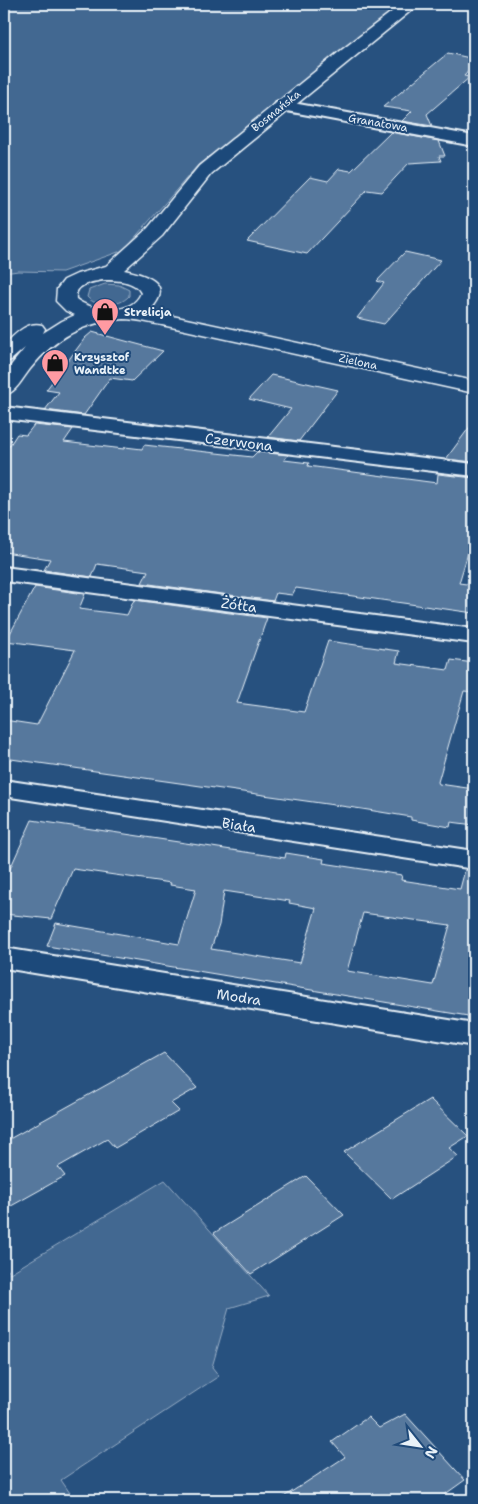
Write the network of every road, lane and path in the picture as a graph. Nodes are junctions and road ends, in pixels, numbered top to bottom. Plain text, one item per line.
1 (411, 4) edge
2 (282, 106) junction
3 (474, 140) edge
4 (155, 232) junction
5 (103, 274) junction
6 (146, 287) junction
7 (66, 301) junction
8 (123, 313) junction
9 (100, 315) junction
10 (242, 337) junction
11 (4, 356) edge
12 (474, 387) edge
13 (4, 389) edge
14 (4, 413) edge
15 (474, 470) edge
16 (4, 574) edge
17 (474, 636) edge
18 (4, 788) edge
19 (474, 860) edge
20 (4, 958) edge
21 (474, 1035) edge

1 - 2 street, Bosmańska
2 - 3 street, Granatowa
2 - 4 street, Bosmańska
4 - 5 street, Bosmańska
4 - 6 street, Bosmańska
5 - 6 street
5 - 7 street
6 - 8 street
6 - 10 street, Zielona
7 - 9 street
7 - 11 street
8 - 9 street
8 - 10 street, Zielona
9 - 13 street
10 - 12 street, Zielona
14 - 15 street, Czerwona
16 - 17 street, Żółta
18 - 19 street, Biała
20 - 21 street, Modra

